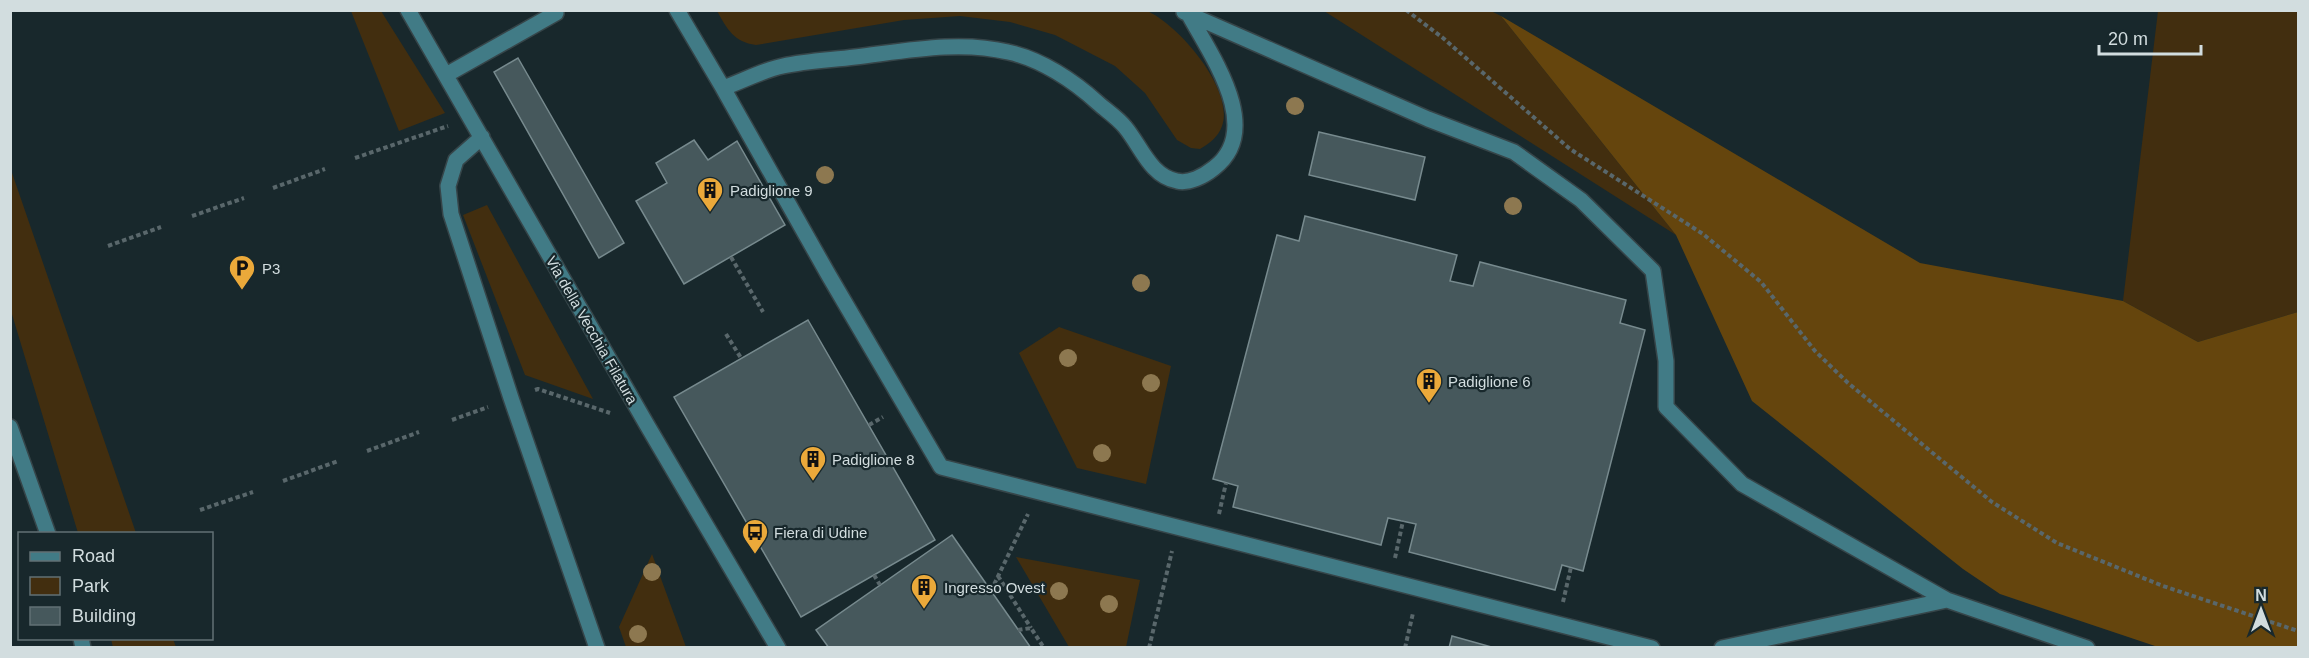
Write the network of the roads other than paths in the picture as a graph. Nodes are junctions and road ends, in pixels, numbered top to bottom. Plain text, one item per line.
1 (408, 10) edge
2 (677, 10) edge
3 (556, 11) edge
4 (1185, 12) edge
5 (446, 75) junction
6 (723, 88) junction
7 (482, 137) junction
8 (10, 427) edge
9 (47, 532) edge
10 (1947, 600) junction
11 (597, 648) edge
12 (778, 648) edge
13 (1652, 648) edge
14 (1722, 648) edge
15 (2087, 648) edge

1 - 5 street, Via della Vecchia Filatura
2 - 6 street
3 - 5 street
4 - 6 street
4 - 10 street
5 - 7 street, Via della Vecchia Filatura
6 - 13 street
7 - 11 street
7 - 12 street, Via della Vecchia Filatura
8 - 9 street
10 - 14 street
10 - 15 street

